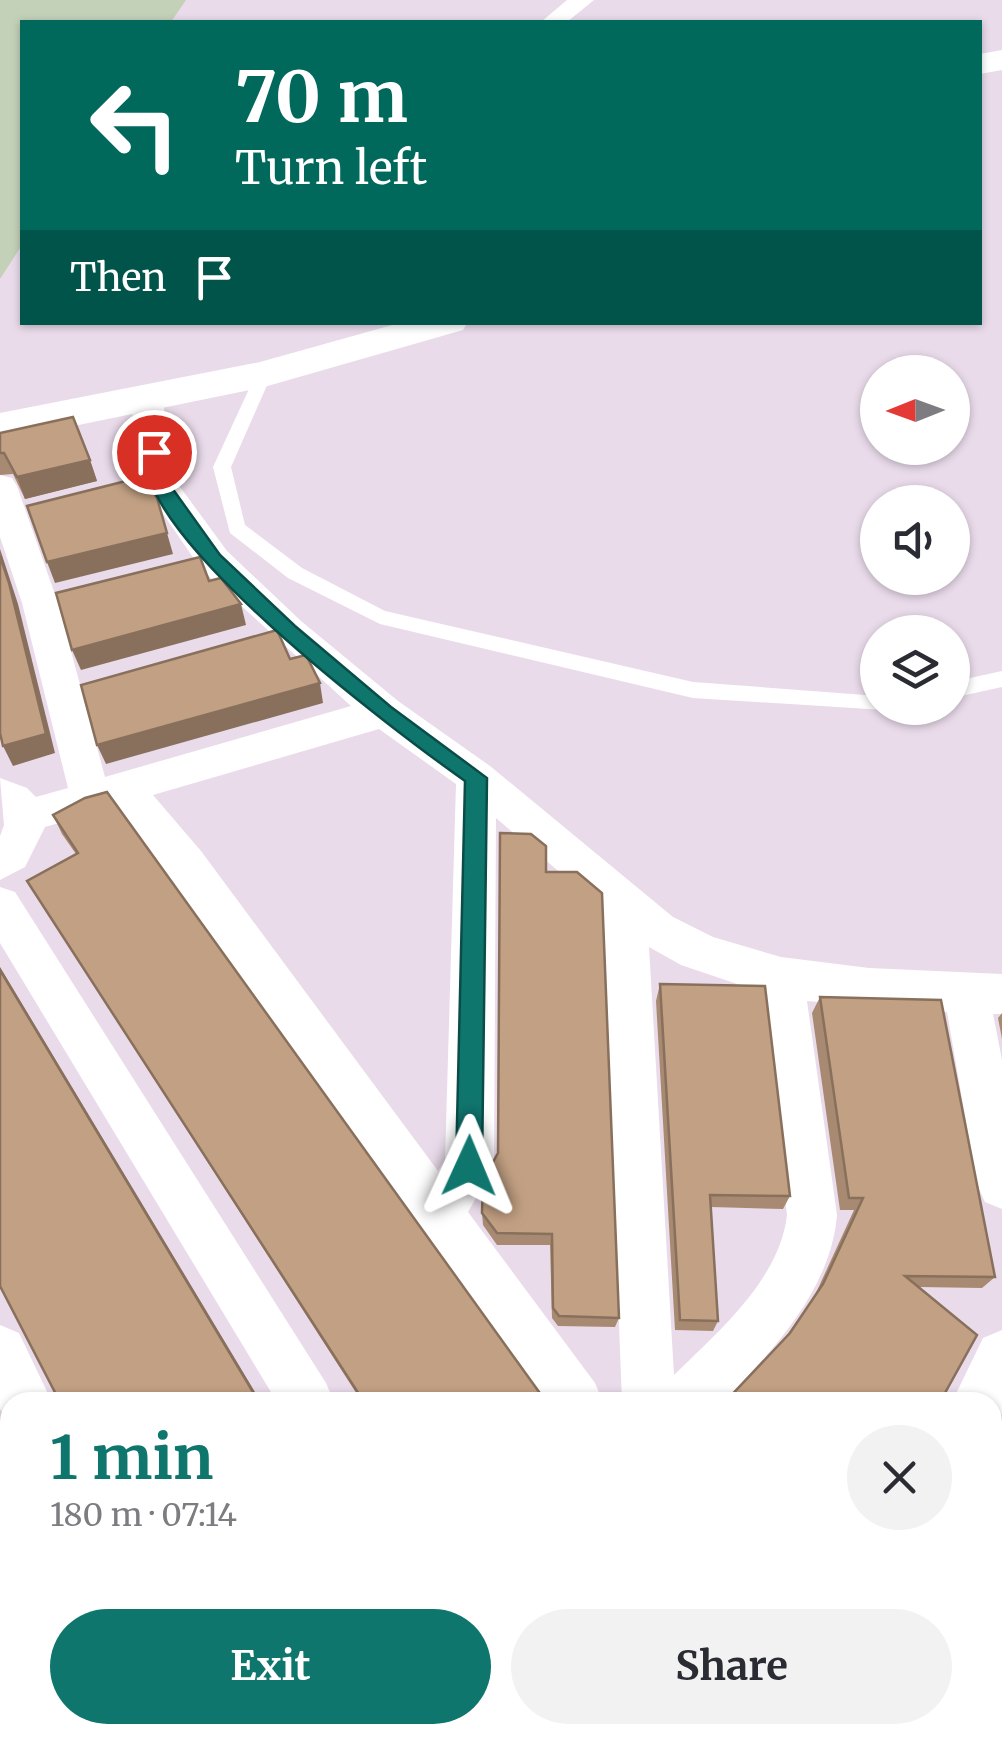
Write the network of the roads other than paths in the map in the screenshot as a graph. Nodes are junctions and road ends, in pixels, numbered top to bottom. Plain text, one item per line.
1 (582, 0) edge
2 (556, 20) edge
3 (438, 325) edge
4 (264, 374) junction
5 (146, 396) junction
6 (0, 426) edge
7 (5, 502) edge
8 (47, 508) edge
9 (79, 593) edge
10 (40, 602) junction
11 (1002, 679) edge
12 (101, 684) edge
13 (970, 686) edge
14 (64, 694) junction
15 (860, 703) edge
16 (384, 712) junction
17 (476, 778) junction
18 (110, 790) junction
19 (13, 805) edge
20 (0, 862) edge
21 (624, 897) junction
22 (0, 904) edge
23 (782, 979) junction
24 (984, 993) edge
25 (1002, 1185) edge
26 (439, 1213) junction
27 (0, 1352) edge
28 (1002, 1357) edge
29 (19, 1392) edge
30 (301, 1392) edge
31 (569, 1392) edge
32 (649, 1392) edge
33 (696, 1392) edge
34 (984, 1392) edge

1 - 2 street
3 - 4 main road
4 - 5 main road
4 - 15 lane
5 - 6 main road
5 - 16 street
7 - 8 street
7 - 10 street
9 - 10 street
10 - 14 street
11 - 13 lane
12 - 14 street
14 - 18 street
16 - 17 street
16 - 18 street
17 - 21 street
17 - 26 street
18 - 19 street
18 - 26 street
19 - 20 street
21 - 23 street
21 - 32 street
22 - 30 street
23 - 24 street
23 - 33 street
24 - 25 street
26 - 31 street
27 - 29 street
28 - 34 street

